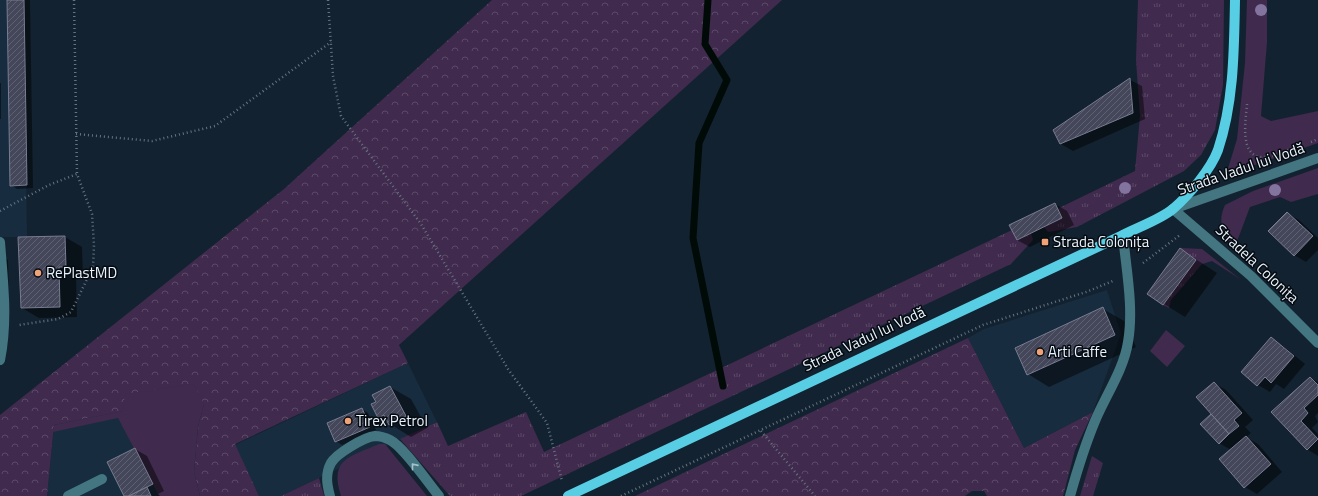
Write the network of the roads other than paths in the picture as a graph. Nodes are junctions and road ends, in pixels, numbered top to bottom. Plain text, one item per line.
1 (1235, 0) edge
2 (1318, 158) edge
3 (1173, 209) junction
4 (1123, 235) junction
5 (0, 242) edge
6 (1318, 343) edge
7 (0, 360) edge
8 (102, 479) dead end
9 (566, 492) edge
10 (68, 496) edge
11 (330, 496) edge
12 (439, 496) edge
13 (1070, 496) edge

1 - 3 main road, Strada Vadul lui Vodă
2 - 3 street, Strada Vadul lui Vodă
3 - 4 main road, Strada Vadul lui Vodă
3 - 6 street, Stradela Colonița
4 - 9 main road, Strada Vadul lui Vodă
4 - 13 street
5 - 7 street
8 - 10 street
12 -> 11 street

